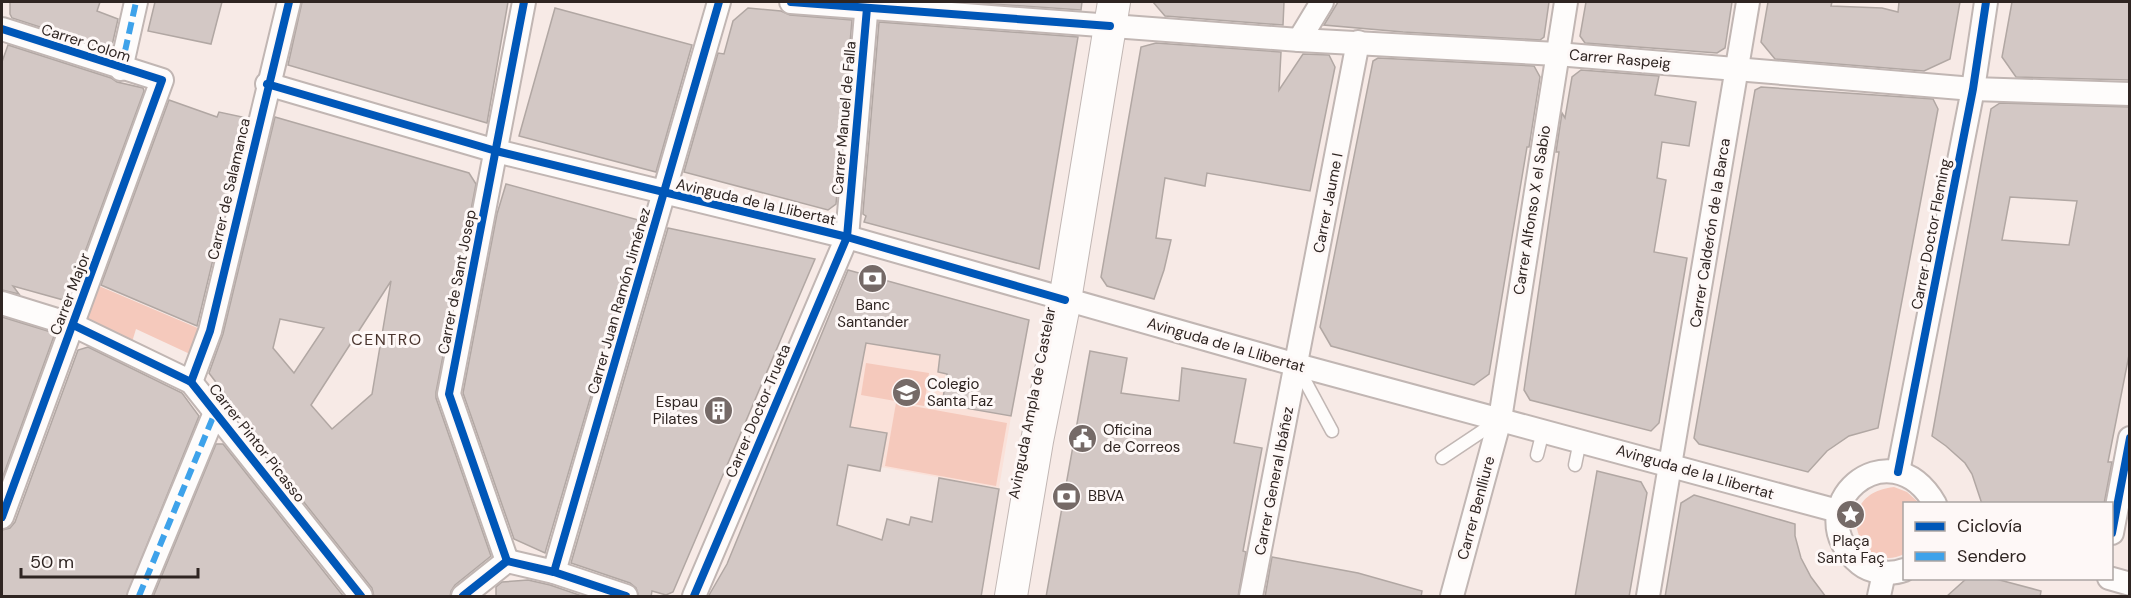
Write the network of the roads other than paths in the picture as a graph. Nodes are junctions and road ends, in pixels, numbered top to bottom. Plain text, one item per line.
1 (136, 2) edge
2 (289, 2) edge
3 (524, 2) edge
4 (719, 2) edge
5 (791, 2) edge
6 (1322, 2) edge
7 (1566, 2) edge
8 (1748, 2) edge
9 (1986, 2) edge
10 (867, 4) edge
11 (1112, 14) edge
12 (2, 29) edge
13 (1299, 40) junction
14 (1358, 42) junction
15 (1557, 54) junction
16 (121, 69) junction
17 (1737, 69) junction
18 (162, 80) joint
19 (267, 84) junction
20 (1973, 89) junction
21 (2130, 94) edge
22 (496, 152) junction
23 (664, 194) junction
24 (847, 237) junction
25 (1065, 300) junction
26 (2, 303) edge
27 (72, 325) junction
28 (1297, 365) junction
29 (191, 382) junction
30 (216, 411) junction
31 (1500, 419) junction
32 (1332, 431) dead end
33 (1543, 431) junction
34 (2130, 438) edge
35 (1580, 441) junction
36 (1537, 455) dead end
37 (1442, 458) dead end
38 (1575, 465) dead end
39 (1671, 465) junction
40 (1898, 472) junction
41 (1934, 502) edge
42 (1838, 512) junction
43 (2, 517) edge
44 (2113, 528) edge
45 (507, 561) junction
46 (1894, 571) edge
47 (554, 572) junction
48 (2103, 580) edge
49 (2113, 580) edge
50 (2130, 584) edge
51 (140, 597) edge
52 (361, 597) edge
53 (463, 597) edge
54 (626, 597) edge
55 (694, 597) edge
56 (1011, 597) edge
57 (1251, 597) edge
58 (1452, 597) edge
59 (1648, 597) edge
60 (1879, 597) edge
61 (2100, 597) edge

1 - 16 street
2 - 19 street, Carrer de Salamanca
3 - 22 street, Carrer de Sant Josep
4 - 23 street, Carrer Juan Ramón Jiménez
5 - 10 street, Carrer Raspeig
6 - 13 street
7 - 15 street, Carrer Alfonso X el Sabio
8 - 17 street, Carrer Calderón de la Barca
9 - 20 street, Carrer Doctor Fleming
10 - 11 street, Carrer Raspeig
10 - 24 street, Carrer Manuel de Falla
11 - 13 street, Carrer Raspeig
11 - 25 main road, Avinguda Ampla de Castelar
12 - 16 street, Carrer Colom
13 - 14 street, Carrer Raspeig
14 - 15 street, Carrer Raspeig
14 - 28 street, Carrer Jaume I
15 - 17 street, Carrer Raspeig
15 - 31 street, Carrer Alfonso X el Sabio
16 - 18 street, Carrer Colom
17 - 20 street, Carrer Raspeig
17 - 39 street, Carrer Calderón de la Barca
18 - 27 street, Carrer Major
19 - 22 street, Avinguda de la Llibertat
19 - 29 street, Carrer de Salamanca
20 - 21 street, Carrer Raspeig
20 - 40 street, Carrer Doctor Fleming
22 - 23 street, Avinguda de la Llibertat
22 - 45 street, Carrer de Sant Josep
23 - 24 street, Avinguda de la Llibertat
23 - 47 street, Carrer Juan Ramón Jiménez
24 - 25 street, Avinguda de la Llibertat
24 - 55 street, Carrer Doctor Trueta
25 - 28 street, Avinguda de la Llibertat
25 - 56 main road, Avinguda Ampla de Castelar
26 - 27 street, Carrer Pintor Picasso
27 - 29 street, Carrer Pintor Picasso
27 - 43 street, Carrer Major
28 - 31 street, Avinguda de la Llibertat
28 - 32 lane
28 - 57 street, Carrer General Ibáñez
29 - 30 street, Carrer Pintor Picasso
30 - 51 street
30 - 52 street, Carrer Pintor Picasso
31 - 33 street, Avinguda de la Llibertat
31 - 37 lane
31 - 58 street, Carrer Benlliure
33 - 35 street, Avinguda de la Llibertat
33 - 36 lane
34 - 44 street
35 - 38 lane
35 - 39 street, Avinguda de la Llibertat
39 - 42 street, Avinguda de la Llibertat
39 - 59 street, Carrer Calderón de la Barca
40 - 41 street
40 - 42 street
42 - 46 street
45 - 47 street
45 - 53 street
46 - 60 street
47 - 54 street
48 - 61 street
49 - 50 street

